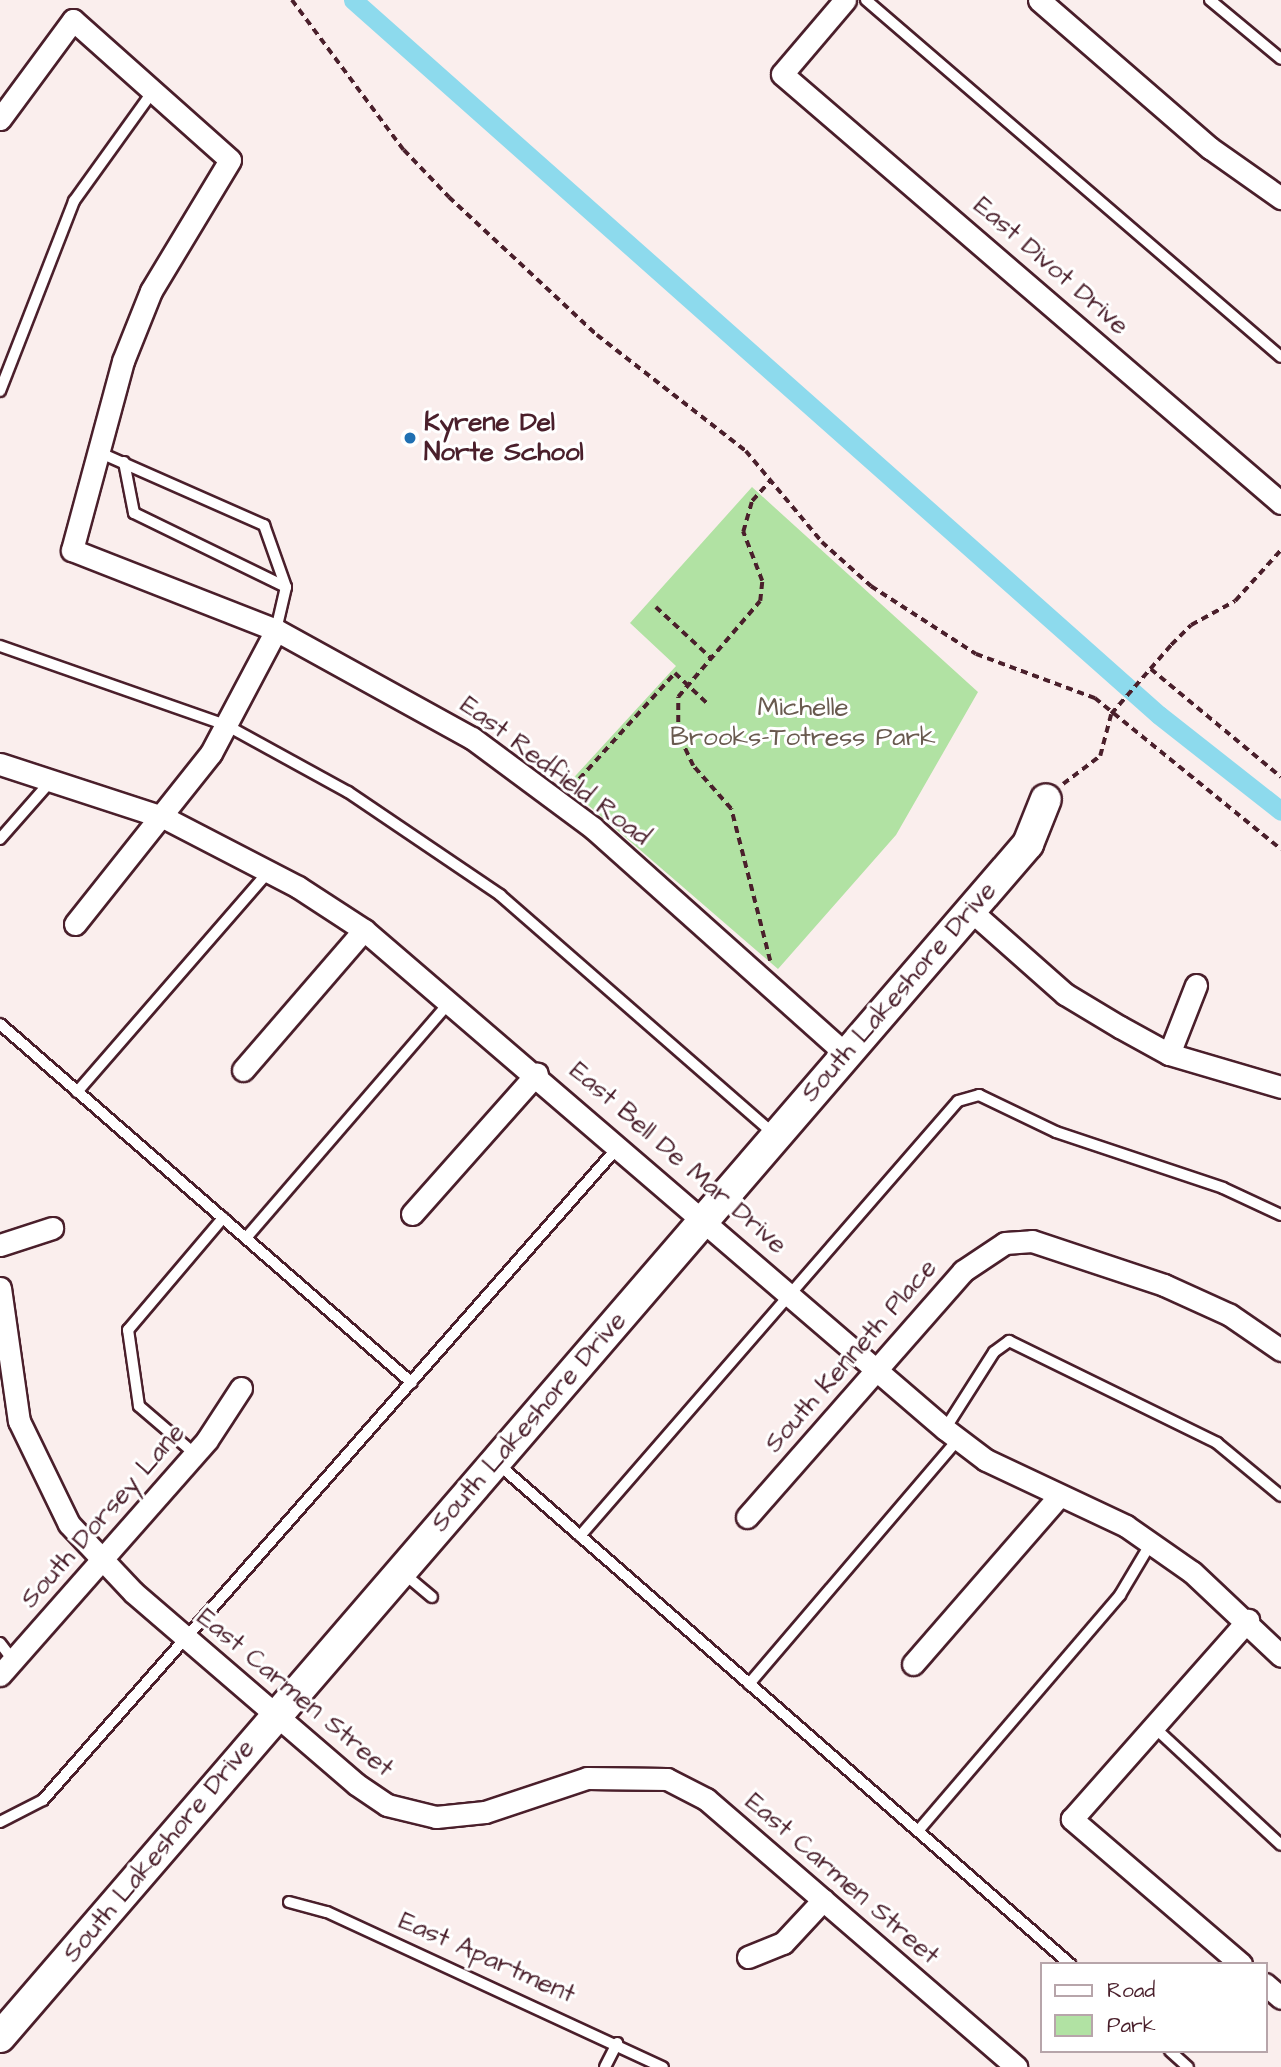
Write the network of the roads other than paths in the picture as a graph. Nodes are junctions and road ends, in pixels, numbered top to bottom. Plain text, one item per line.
1 (845, 0) edge
2 (866, 0) edge
3 (1039, 0) edge
4 (1210, 0) edge
5 (1281, 59) edge
6 (153, 91) junction
7 (0, 119) edge
8 (1281, 198) edge
9 (1281, 357) edge
10 (0, 391) edge
11 (96, 452) junction
12 (124, 461) junction
13 (1281, 503) edge
14 (286, 587) junction
15 (276, 630) junction
16 (0, 646) edge
17 (226, 726) junction
18 (0, 764) edge
19 (51, 781) junction
20 (1046, 799) road end
21 (165, 818) junction
22 (0, 839) edge
23 (268, 872) junction
24 (970, 910) junction
25 (75, 925) dead end
26 (364, 930) junction
27 (1196, 985) dead end
28 (451, 1001) junction
29 (0, 1024) edge
30 (845, 1053) junction
31 (1169, 1054) junction
32 (243, 1070) dead end
33 (537, 1073) junction
34 (1281, 1087) edge
35 (77, 1092) junction
36 (775, 1135) junction
37 (620, 1145) junction
38 (412, 1214) dead end
39 (1281, 1215) edge
40 (223, 1218) junction
41 (705, 1218) junction
42 (52, 1228) dead end
43 (246, 1238) junction
44 (0, 1245) edge
45 (0, 1288) edge
46 (792, 1295) junction
47 (1281, 1350) edge
48 (875, 1369) junction
49 (412, 1383) junction
50 (241, 1388) dead end
51 (951, 1434) junction
52 (195, 1454) junction
53 (495, 1461) junction
54 (1059, 1496) junction
55 (1281, 1496) edge
56 (747, 1517) dead end
57 (580, 1536) junction
58 (1151, 1543) junction
59 (102, 1563) junction
60 (400, 1570) junction
61 (432, 1597) dead end
62 (1248, 1620) junction
63 (187, 1640) junction
64 (1281, 1656) edge
65 (4, 1659) edge
66 (913, 1664) dead end
67 (749, 1684) junction
68 (275, 1716) junction
69 (1154, 1727) junction
70 (0, 1822) edge
71 (918, 1830) junction
72 (1281, 1845) edge
73 (823, 1900) junction
74 (289, 1902) dead end
75 (748, 1957) dead end
76 (1068, 1962) edge
77 (1239, 1962) edge
78 (1267, 1986) edge
79 (1281, 1998) edge
80 (0, 2037) edge
81 (617, 2043) junction
82 (1172, 2053) edge
83 (1004, 2063) edge
84 (605, 2067) edge
85 (663, 2067) edge
86 (1188, 2067) edge

1 - 13 street, East Divot Drive
2 - 9 lane
3 - 8 street
4 - 5 lane
6 - 7 street
6 - 10 lane
6 - 11 street
11 - 12 lane
11 - 15 street, East Redfield Road
12 - 14 lane
12 - 14 lane
14 - 15 lane
15 - 17 street
15 - 30 street, East Redfield Road
16 - 17 lane
17 - 21 street
17 - 36 lane
18 - 19 street, East Bell De Mar Drive
19 - 21 street, East Bell De Mar Drive
19 - 22 lane
20 - 24 street, South Lakeshore Drive
21 - 23 street, East Bell De Mar Drive
21 - 25 street
23 - 26 street, East Bell De Mar Drive
23 - 35 lane
24 - 30 street, South Lakeshore Drive
24 - 31 street
26 - 28 street, East Bell De Mar Drive
26 - 32 street
27 - 31 street
28 - 33 street, East Bell De Mar Drive
28 - 43 lane
29 - 35 lane
30 - 36 street, South Lakeshore Drive
31 - 34 street
33 - 37 street, East Bell De Mar Drive
33 - 38 street
35 - 40 lane
36 - 41 street, South Lakeshore Drive
37 - 41 street, East Bell De Mar Drive
37 - 49 lane
39 - 46 lane
40 - 43 lane
40 - 52 lane
41 - 46 street, East Bell De Mar Drive
41 - 53 street, South Lakeshore Drive
42 - 44 street
43 - 49 lane
45 - 59 street, East Carmen Street
46 - 48 street, East Bell De Mar Drive
46 - 57 lane
47 - 48 street, South Kenneth Place
48 - 51 street, East Bell De Mar Drive
48 - 56 street, South Kenneth Place
49 - 63 lane
50 - 52 street, South Dorsey Lane
51 - 54 street, East Bell De Mar Drive
51 - 55 lane
51 - 67 lane
52 - 59 street, South Dorsey Lane
53 - 57 lane
53 - 60 street, South Lakeshore Drive
54 - 58 street, East Bell De Mar Drive
54 - 66 street
57 - 67 lane
58 - 62 street, East Bell De Mar Drive
58 - 71 lane
59 - 63 street, East Carmen Street
59 - 65 street, South Dorsey Lane
60 - 61 lane
60 - 68 street, South Lakeshore Drive
62 - 64 street, East Bell De Mar Drive
62 - 69 street
63 - 68 street, East Carmen Street
63 - 70 lane
67 - 71 lane
68 - 73 street, East Carmen Street
68 - 80 street, South Lakeshore Drive
69 - 72 lane
69 - 77 street
71 - 76 lane
73 - 75 street
73 - 83 street, East Carmen Street
74 - 81 lane, East Apartment
78 - 79 street
81 - 84 lane
81 - 85 lane, East Apartment
82 - 86 lane

